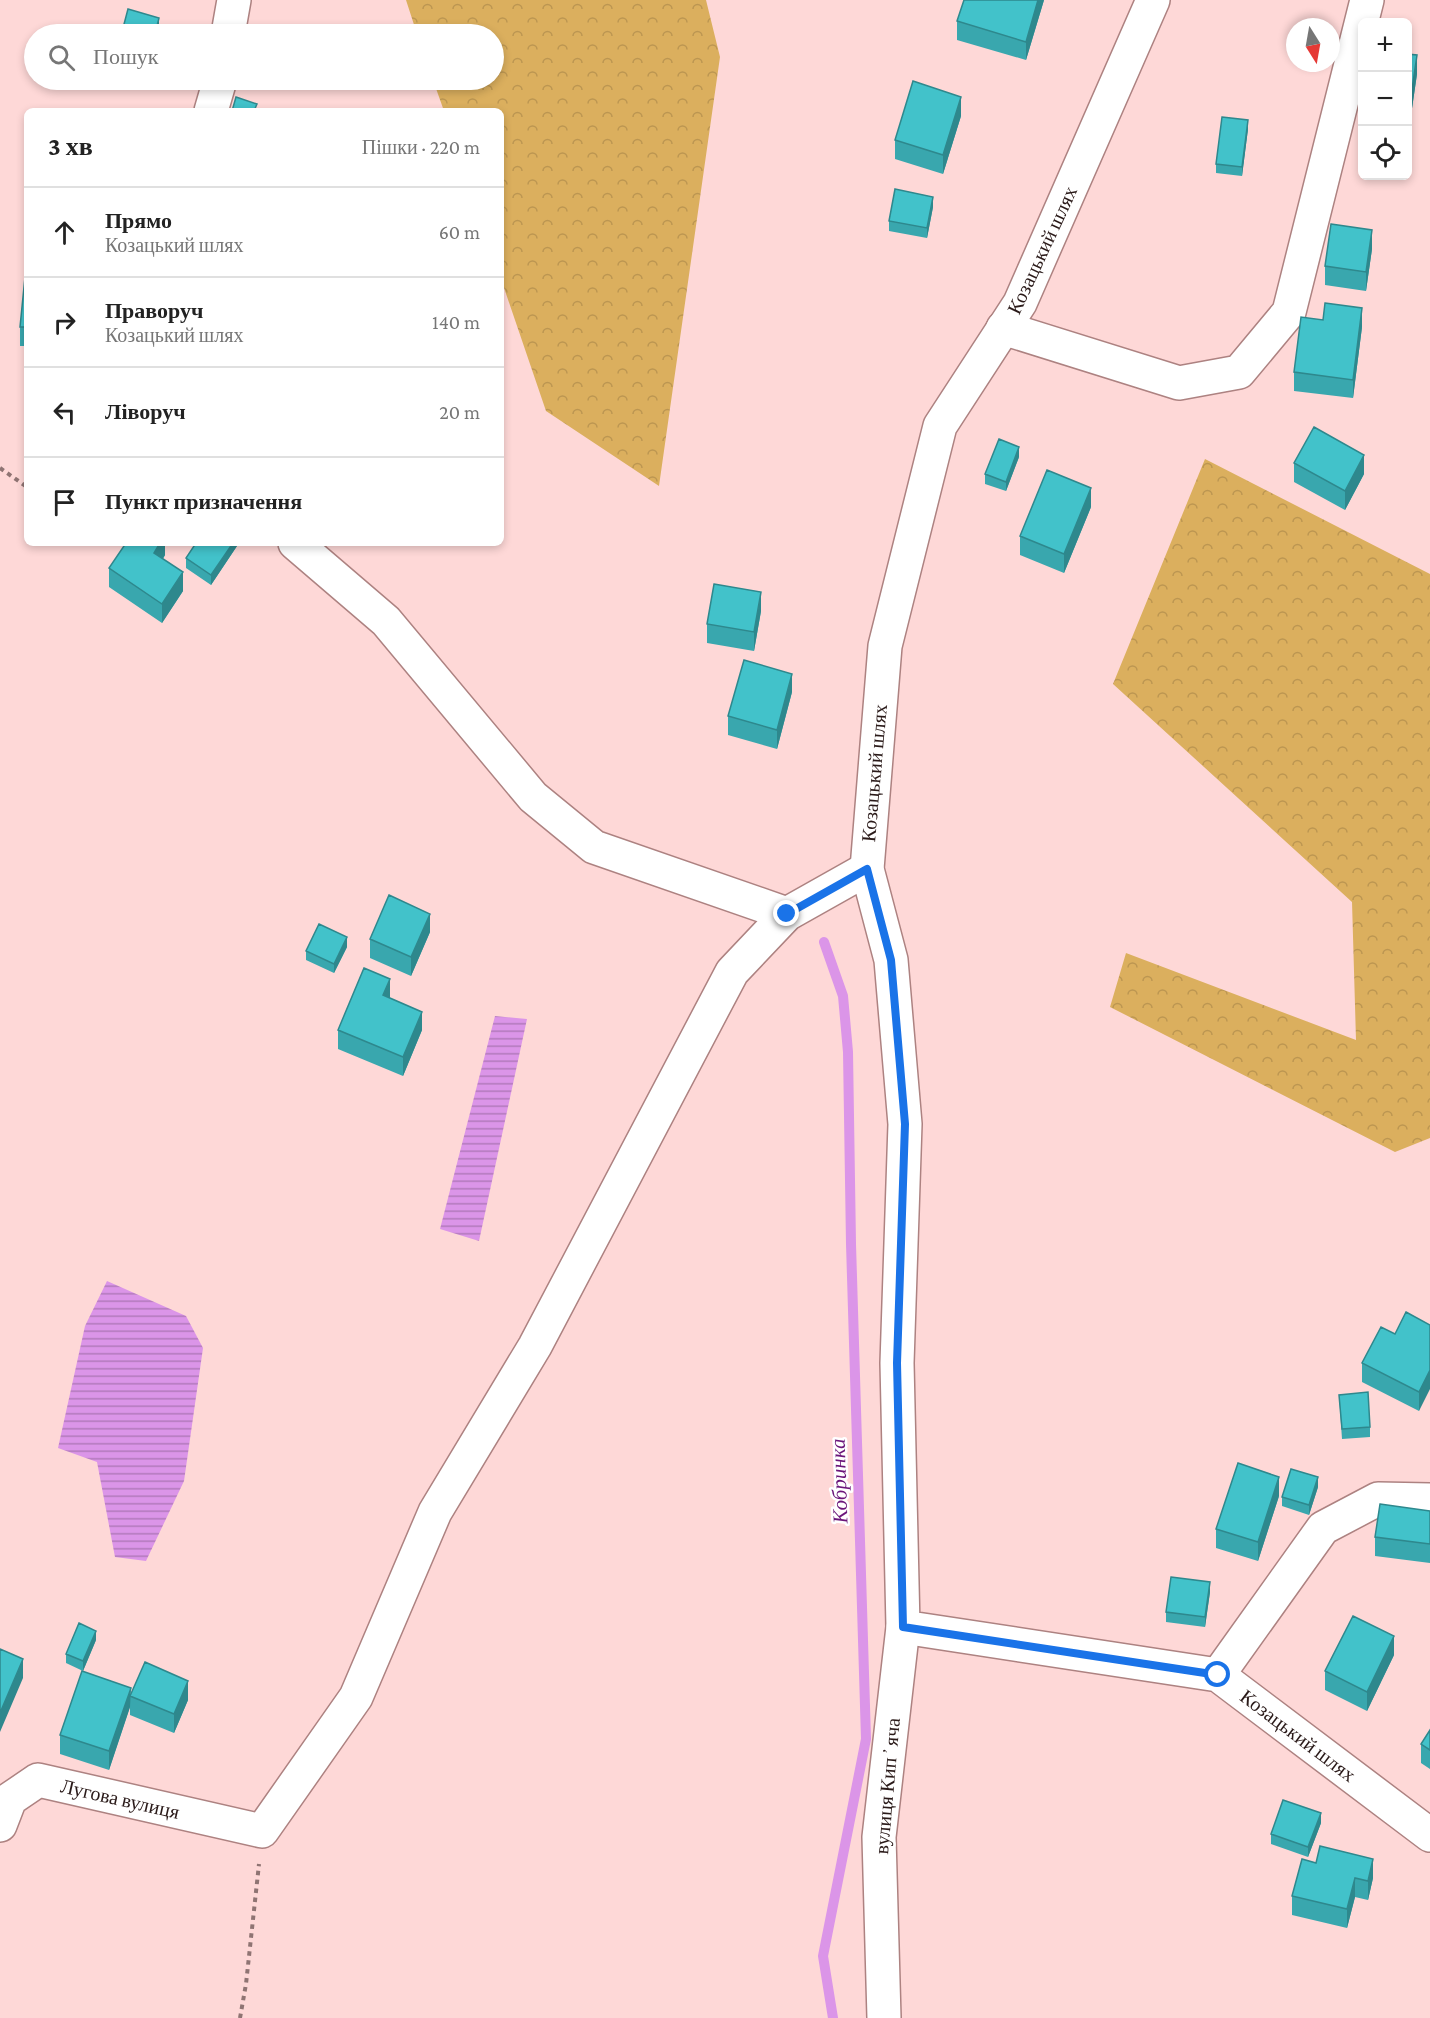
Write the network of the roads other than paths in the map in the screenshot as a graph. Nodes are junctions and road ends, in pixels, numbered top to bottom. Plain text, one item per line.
1 (234, 0) edge
2 (1153, 0) edge
3 (1367, 0) edge
4 (230, 24) edge
5 (217, 90) edge
6 (212, 108) edge
7 (1004, 328) junction
8 (298, 546) edge
9 (867, 869) junction
10 (787, 914) junction
11 (1430, 1500) edge
12 (903, 1627) junction
13 (1218, 1675) junction
14 (0, 1825) edge
15 (1430, 1835) edge
16 (884, 2018) edge

1 - 4 street
2 - 7 street, Козацький шлях
3 - 7 street
5 - 6 street
7 - 9 street, Козацький шлях
8 - 10 street
9 - 10 street
9 - 12 street, Козацький шлях
10 - 14 street, Лугова вулиця
11 - 13 street
12 - 13 street, Козацький шлях
12 - 16 street, вулиця Кипʼяча
13 - 15 street, Козацький шлях

